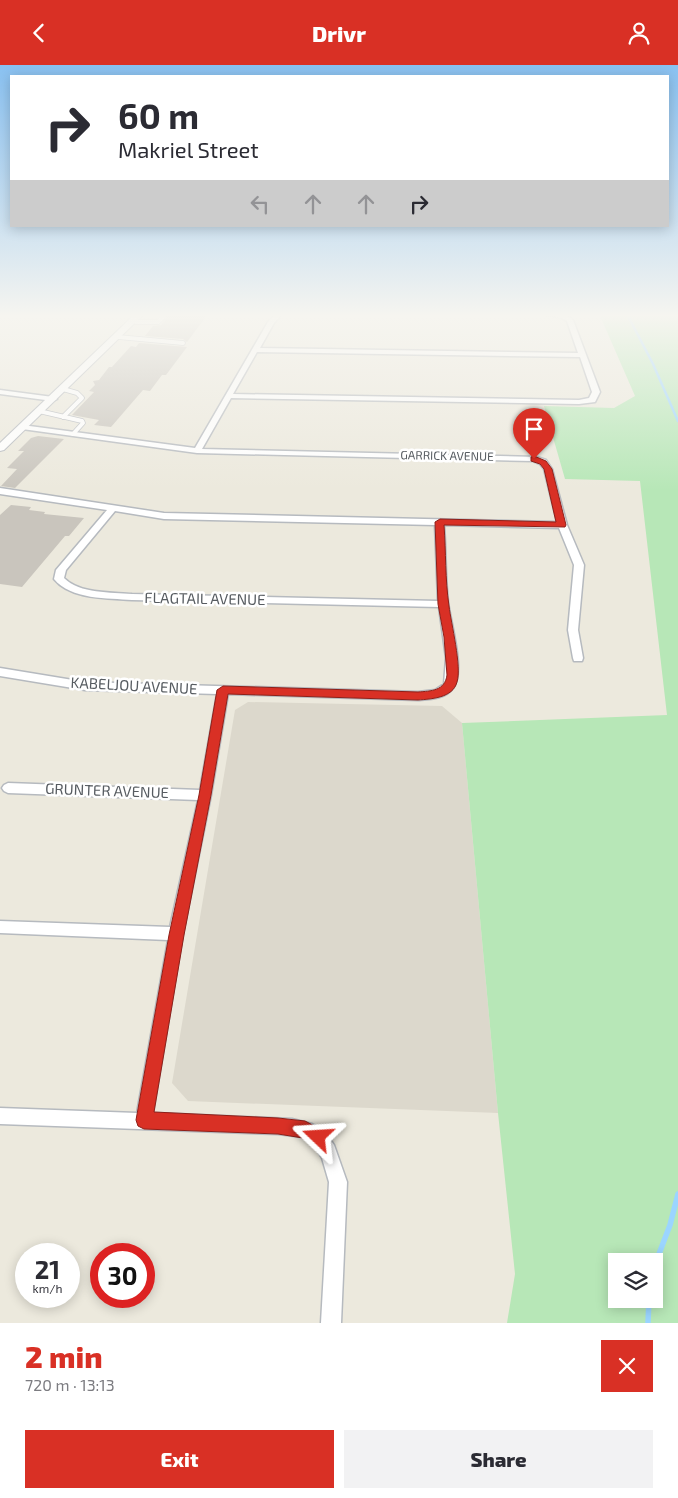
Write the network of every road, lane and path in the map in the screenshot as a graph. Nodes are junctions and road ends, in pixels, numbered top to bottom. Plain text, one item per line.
1 (80, 373) edge
2 (242, 373) edge
3 (588, 373) edge
4 (63, 389) junction
5 (0, 392) edge
6 (228, 396) junction
7 (53, 399) junction
8 (40, 411) junction
9 (63, 417) junction
10 (22, 427) junction
11 (74, 435) junction
12 (0, 448) edge
13 (197, 451) junction
14 (0, 491) edge
15 (112, 509) junction
16 (440, 522) junction
17 (562, 525) junction
18 (443, 604) junction
19 (578, 658) dead end
20 (0, 672) edge
21 (223, 690) junction
22 (418, 696) joint
23 (8, 788) dead end
24 (205, 795) junction
25 (0, 927) edge
26 (176, 935) junction
27 (0, 1116) edge
28 (144, 1120) junction
29 (330, 1323) edge

1 - 4 street
2 - 6 street
3 - 6 street
4 - 7 street
4 - 9 lane
5 - 7 street
6 - 13 street
7 - 8 street
8 - 9 lane
8 - 10 street
9 - 11 lane
10 - 11 street, GARRICK AVENUE
10 - 12 street
11 - 13 street, GARRICK AVENUE
13 - 17 street, GARRICK AVENUE
14 - 15 street
15 - 16 street
15 - 18 street, FLAGTAIL AVENUE
16 - 17 street
16 - 18 street
17 - 19 street, GARRICK AVENUE
18 - 22 street
20 - 21 street, KABELJOU AVENUE
21 - 22 street, KABELJOU AVENUE
21 - 24 street
23 - 24 street, GRUNTER AVENUE
24 - 26 street
25 - 26 street
26 - 28 street
27 - 28 street
28 - 29 street

